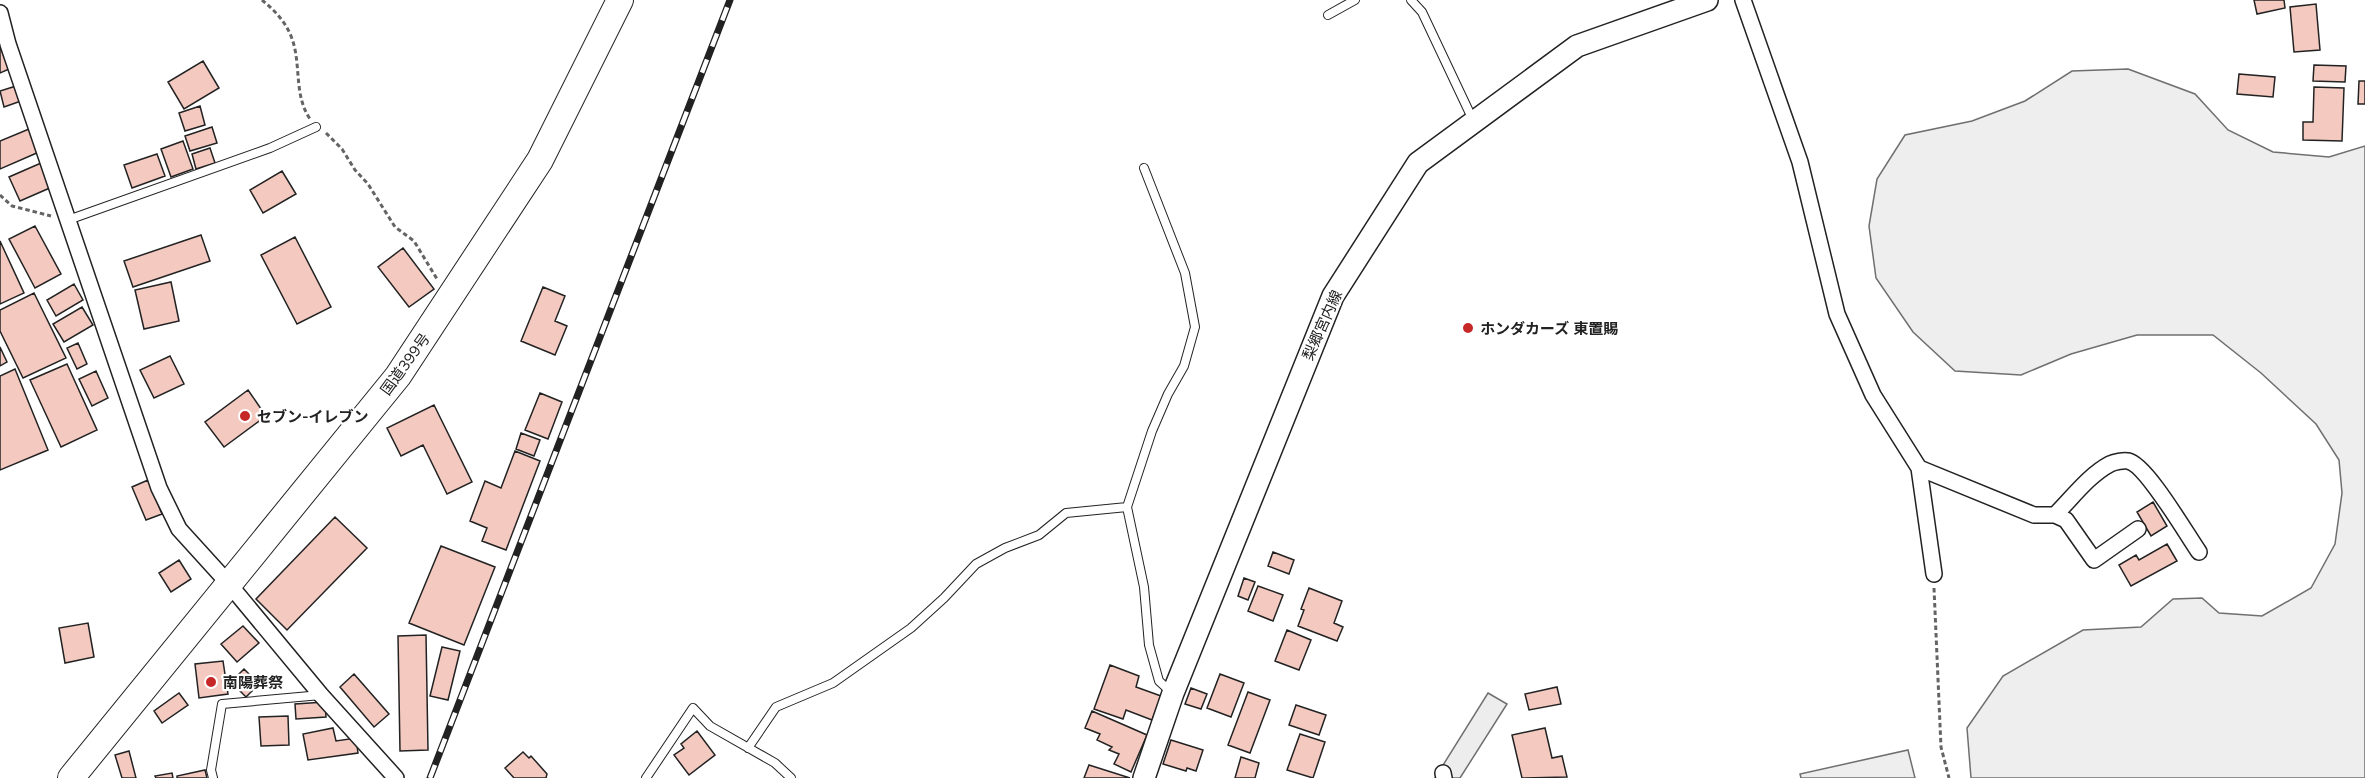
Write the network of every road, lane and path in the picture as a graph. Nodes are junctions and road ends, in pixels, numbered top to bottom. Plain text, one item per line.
1 (262, 0) edge
2 (620, 0) edge
3 (1355, 0) edge
4 (1411, 0) edge
5 (1702, 0) edge
6 (1743, 0) edge
7 (0, 13) edge
8 (1328, 15) dead end
9 (1473, 122) junction
10 (316, 127) junction
11 (1144, 168) dead end
12 (0, 195) edge
13 (67, 220) junction
14 (442, 311) junction
15 (1919, 468) junction
16 (1127, 507) junction
17 (2055, 514) junction
18 (2138, 529) dead end
19 (2199, 552) dead end
20 (1934, 574) joint
21 (229, 584) junction
22 (1173, 693) junction
23 (321, 695) junction
24 (748, 748) junction
25 (71, 778) edge
26 (213, 778) edge
27 (396, 778) edge
28 (646, 778) edge
29 (791, 778) edge
30 (1144, 778) edge
31 (1949, 778) edge

1 - 10 path
2 - 14 highway, 国道399号
3 - 8 lane
4 - 9 lane
5 - 9 main road, 梨郷宮内線
6 - 15 street
7 - 13 street
9 - 22 main road, 梨郷宮内線
10 - 13 lane
10 - 14 path
11 - 16 lane
12 - 13 path
13 - 21 street
14 - 21 highway, 国道399号
15 - 17 street
15 - 20 street
16 - 22 lane
16 - 24 lane
17 - 18 street
17 - 19 street
20 - 31 path
21 - 23 street
21 - 25 highway, 国道399号
22 - 30 main road, 梨郷宮内線
23 - 26 lane
23 - 27 street
24 - 28 lane
24 - 29 lane

